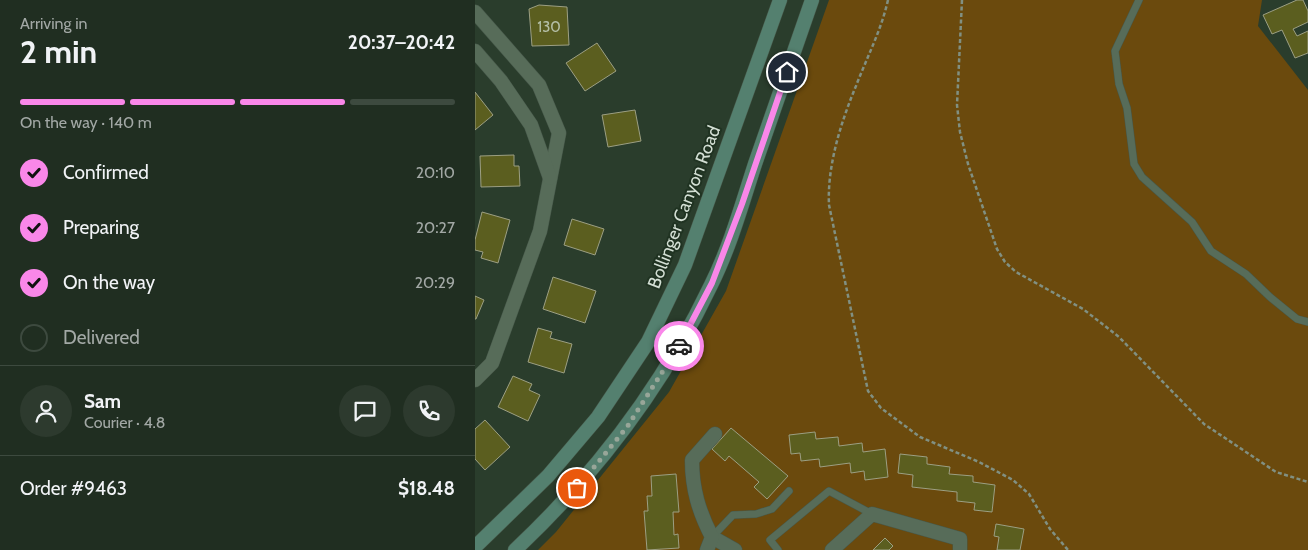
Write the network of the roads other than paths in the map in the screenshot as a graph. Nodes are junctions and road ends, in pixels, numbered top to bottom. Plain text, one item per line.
1 (780, 0) edge
2 (812, 0) edge
3 (1139, 0) edge
4 (475, 12) edge
5 (475, 51) edge
6 (550, 179) junction
7 (1308, 322) edge
8 (475, 380) edge
9 (715, 434) dead end
10 (789, 491) dead end
11 (872, 514) junction
12 (709, 544) edge
13 (475, 547) edge
14 (515, 550) edge
15 (735, 550) edge
16 (778, 550) edge
17 (832, 550) edge
18 (960, 550) edge

1 - 13 main road, Bollinger Canyon Road
2 - 14 main road
3 - 7 lane
4 - 6 street
5 - 6 street
6 - 8 street
9 - 12 street
10 - 12 lane
11 - 16 lane
11 - 17 street
11 - 18 street
12 - 15 street

